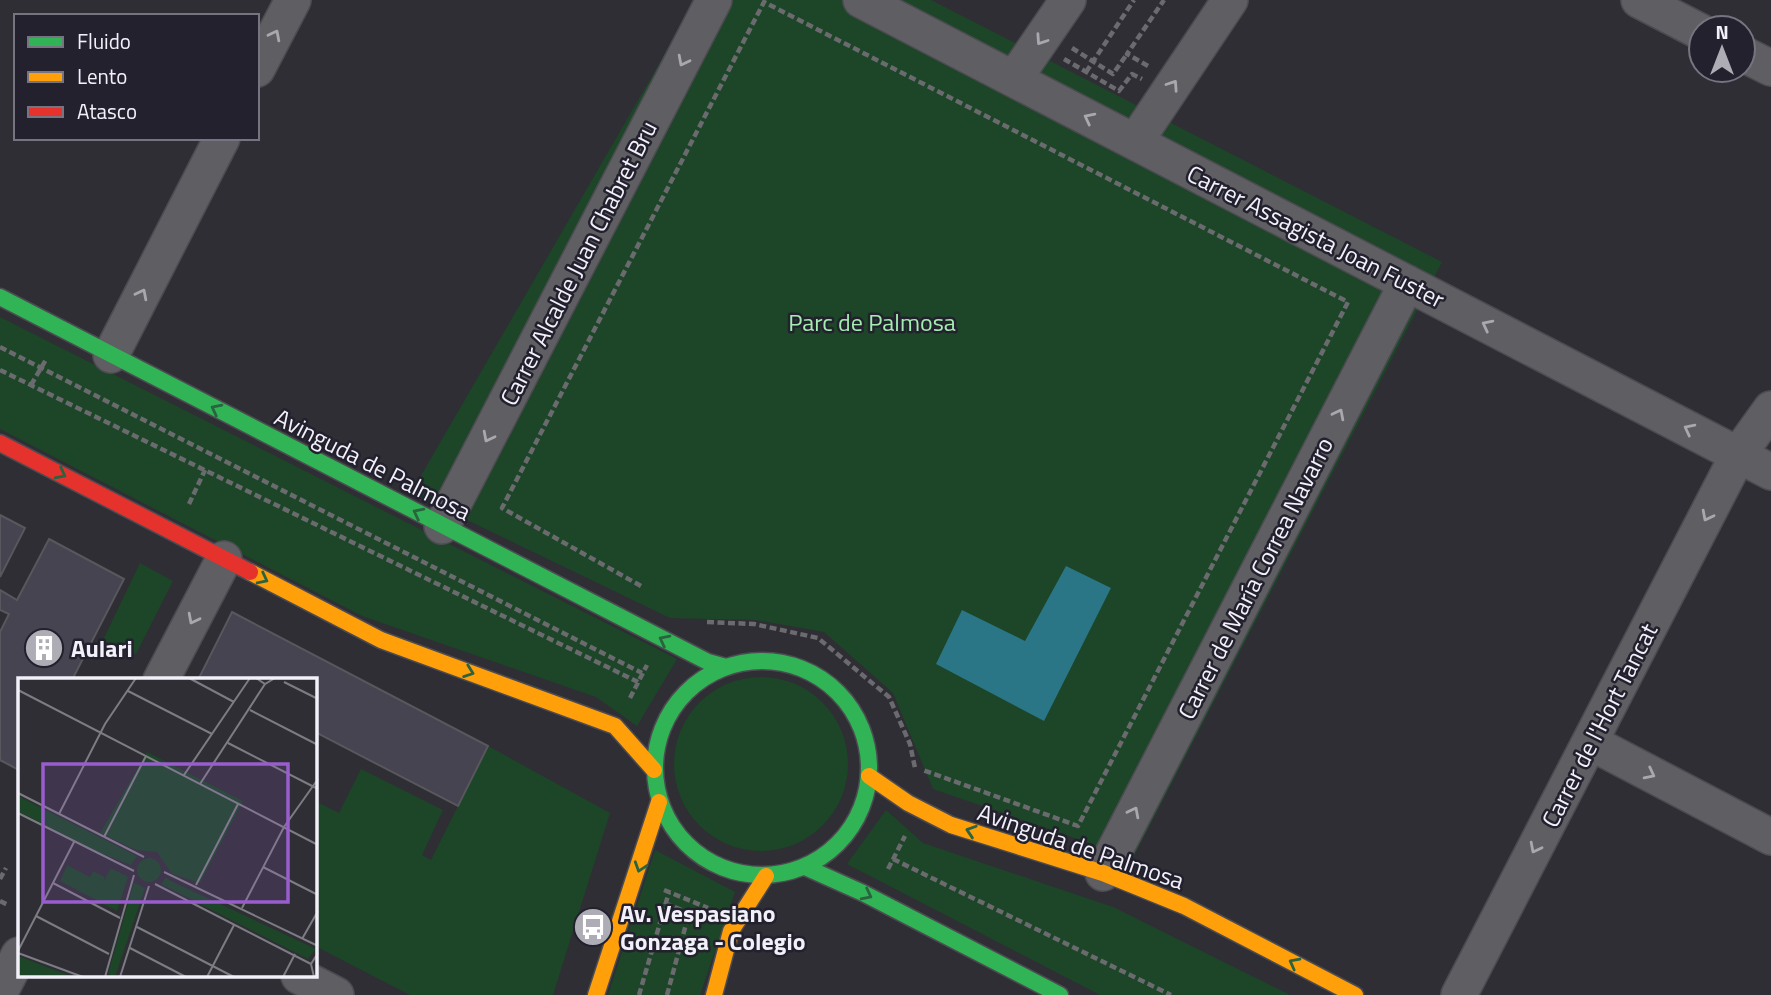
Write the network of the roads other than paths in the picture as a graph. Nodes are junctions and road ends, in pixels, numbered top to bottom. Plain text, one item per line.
1 (293, 0) edge
2 (714, 0) edge
3 (861, 0) edge
4 (1068, 0) edge
5 (1230, 0) edge
6 (1639, 0) edge
7 (1687, 25) edge
8 (259, 65) edge
9 (1014, 79) junction
10 (221, 140) edge
11 (1135, 142) junction
12 (1407, 283) junction
13 (0, 297) edge
14 (111, 355) junction
15 (1771, 408) edge
16 (0, 443) edge
17 (1738, 455) junction
18 (1771, 472) edge
19 (442, 526) junction
20 (224, 559) junction
21 (726, 667) junction
22 (163, 678) edge
23 (1590, 743) junction
24 (654, 770) junction
25 (869, 776) junction
26 (659, 802) junction
27 (1771, 836) edge
28 (805, 867) junction
29 (1103, 873) junction
30 (766, 876) junction
31 (18, 957) edge
32 (303, 978) edge
33 (0, 992) edge
34 (336, 995) edge
35 (596, 995) edge
36 (714, 995) edge
37 (1060, 995) edge
38 (1354, 995) edge
39 (1459, 995) edge

8 -> 1 street
2 -> 19 street, Carrer Alcalde Juan Chabret Bru
3 - 9 street, Carrer Assagista Joan Fuster
4 -> 9 street
11 -> 5 street
6 - 7 street
11 -> 9 street, Carrer Assagista Joan Fuster
14 -> 10 street
11 - 12 street, Carrer Assagista Joan Fuster
17 -> 12 street, Carrer Assagista Joan Fuster
29 -> 12 street, Carrer de María Correa Navarro
13 - 14 street, Avinguda de Palmosa
19 -> 14 street, Avinguda de Palmosa
15 - 17 street, Carrer de l'Hort Tancat
16 -> 20 street
17 - 18 street, Carrer Assagista Joan Fuster
17 -> 23 street, Carrer de l'Hort Tancat
21 -> 19 street, Avinguda de Palmosa
20 -> 22 street
20 -> 24 street
21 - 24 street
21 - 25 street
23 -> 27 street
23 -> 39 street, Carrer de l'Hort Tancat
24 - 26 street
25 - 28 street
29 -> 25 street, Avinguda de Palmosa
26 - 30 street
26 -> 35 street
28 - 30 street
28 -> 37 street
38 -> 29 street, Avinguda de Palmosa
30 - 36 street
31 - 33 street
32 - 34 street

